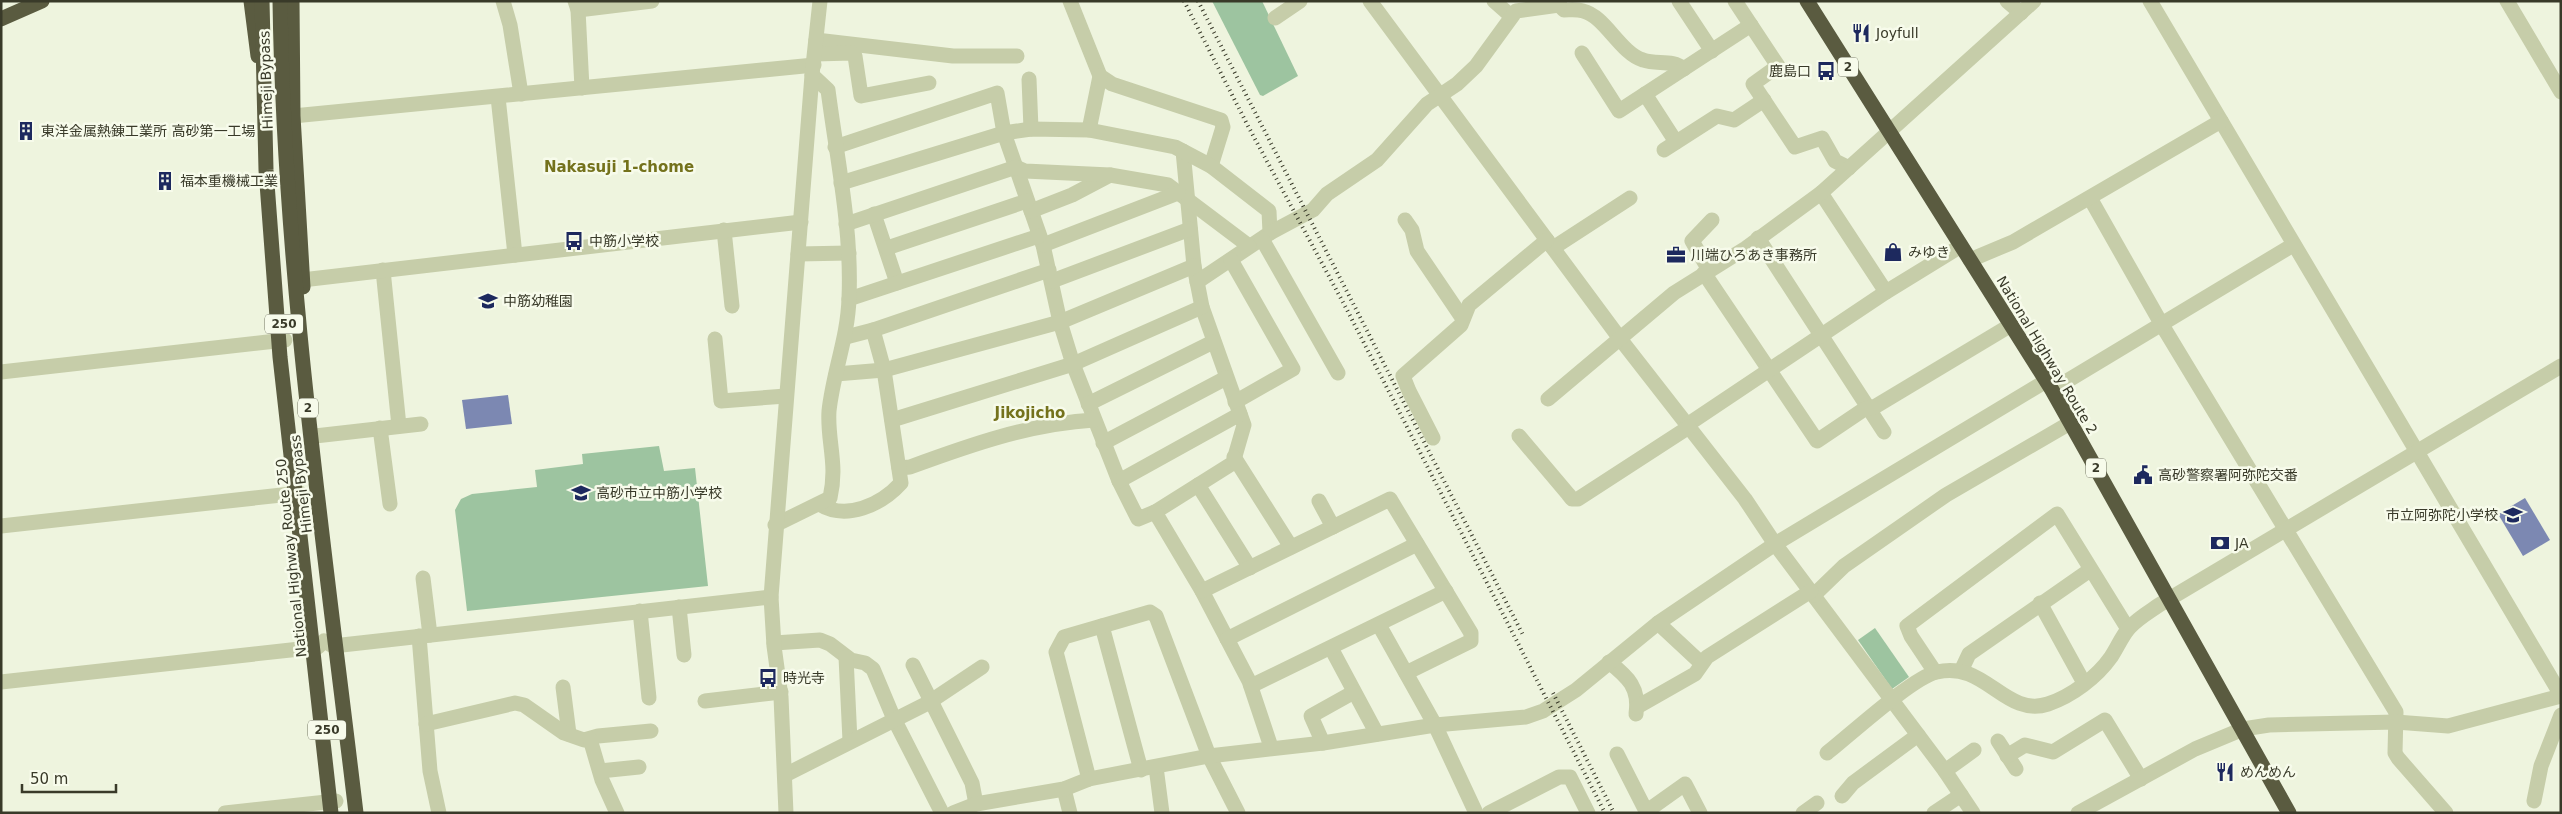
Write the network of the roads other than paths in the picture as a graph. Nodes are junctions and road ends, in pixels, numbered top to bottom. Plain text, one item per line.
1 (42, 1) edge
2 (251, 1) edge
3 (262, 1) edge
4 (280, 1) edge
5 (292, 1) edge
6 (503, 1) edge
7 (652, 1) edge
8 (820, 1) edge
9 (1070, 1) edge
10 (1300, 1) edge
11 (1370, 1) edge
12 (1494, 1) edge
13 (1735, 1) edge
14 (1807, 1) edge
15 (2007, 1) edge
16 (2034, 1) edge
17 (2150, 1) edge
18 (2506, 1) edge
19 (1559, 3) edge
20 (1676, 4) edge
21 (576, 6) edge
22 (2021, 13) junction
23 (1512, 16) junction
24 (1275, 18) dead end
25 (1, 19) edge
26 (1751, 26) junction
27 (1712, 51) junction
28 (1582, 53) dead end
29 (1016, 56) dead end
30 (814, 58) junction
31 (1684, 69) junction
32 (1100, 76) junction
33 (1029, 79) dead end
34 (928, 83) dead end
35 (582, 88) junction
36 (2561, 92) edge
37 (521, 94) junction
38 (1645, 94) junction
39 (1440, 95) junction
40 (498, 97) junction
41 (1764, 100) junction
42 (293, 116) junction
43 (2221, 121) junction
44 (1032, 129) junction
45 (1089, 130) junction
46 (1888, 132) junction
47 (1004, 133) junction
48 (835, 147) junction
49 (1183, 151) junction
50 (1211, 166) junction
51 (1016, 167) junction
52 (1849, 168) junction
53 (1110, 175) junction
54 (841, 183) junction
55 (1821, 194) junction
56 (1183, 196) junction
57 (1630, 198) dead end
58 (2090, 198) junction
59 (1029, 206) junction
60 (874, 214) junction
61 (1405, 220) dead end
62 (1712, 220) dead end
63 (801, 222) junction
64 (846, 224) junction
65 (1190, 229) junction
66 (724, 230) junction
67 (1758, 238) junction
68 (1260, 239) junction
69 (1041, 240) junction
70 (1550, 244) junction
71 (2293, 245) junction
72 (1961, 246) junction
73 (887, 248) junction
74 (850, 253) junction
75 (798, 254) junction
76 (514, 255) junction
77 (1232, 260) junction
78 (1970, 260) junction
79 (1194, 266) junction
80 (383, 270) junction
81 (1707, 271) junction
82 (1050, 275) junction
83 (302, 280) junction
84 (1197, 282) junction
85 (897, 283) junction
86 (1886, 292) junction
87 (849, 299) junction
88 (732, 306) dead end
89 (1202, 307) junction
90 (1463, 320) junction
91 (1060, 322) junction
92 (2011, 325) junction
93 (2162, 325) junction
94 (873, 330) junction
95 (1822, 336) junction
96 (846, 337) junction
97 (715, 339) dead end
98 (285, 340) junction
99 (1621, 340) junction
100 (1213, 342) junction
101 (1073, 364) junction
102 (2561, 366) edge
103 (884, 370) junction
104 (1769, 370) junction
105 (1, 372) edge
106 (1338, 373) dead end
107 (836, 374) junction
108 (1226, 378) junction
109 (2049, 386) junction
110 (786, 396) junction
111 (1548, 399) dead end
112 (1088, 404) junction
113 (1237, 408) junction
114 (1869, 408) junction
115 (892, 420) junction
116 (1094, 420) junction
117 (2070, 422) junction
118 (421, 424) dead end
119 (399, 426) junction
120 (1688, 426) junction
121 (380, 428) junction
122 (1884, 432) dead end
123 (315, 436) junction
124 (1519, 436) dead end
125 (1433, 438) dead end
126 (1102, 443) junction
127 (2415, 452) junction
128 (1234, 457) junction
129 (899, 468) junction
130 (1118, 481) junction
131 (1198, 484) junction
132 (300, 493) junction
133 (1319, 500) dead end
134 (390, 504) dead end
135 (819, 504) junction
136 (1155, 512) junction
137 (775, 525) junction
138 (1, 526) edge
139 (1333, 527) junction
140 (2285, 530) junction
141 (1417, 544) junction
142 (1775, 544) junction
143 (1291, 547) junction
144 (1250, 568) junction
145 (2090, 570) junction
146 (423, 578) dead end
147 (1202, 591) junction
148 (1446, 591) junction
149 (1812, 593) junction
150 (771, 597) junction
151 (2169, 599) junction
152 (2040, 603) junction
153 (679, 607) junction
154 (640, 612) junction
155 (1658, 623) junction
156 (1379, 625) junction
157 (1102, 626) junction
158 (2128, 629) junction
159 (424, 636) junction
160 (1227, 639) junction
161 (774, 643) junction
162 (325, 646) junction
163 (1331, 648) junction
164 (684, 655) dead end
165 (846, 657) junction
166 (1609, 662) junction
167 (1701, 663) junction
168 (913, 665) dead end
169 (982, 667) dead end
170 (1962, 671) junction
171 (1935, 672) junction
172 (1406, 673) junction
173 (1, 682) edge
174 (2084, 683) junction
175 (1251, 686) junction
176 (563, 687) dead end
177 (781, 692) junction
178 (1354, 692) junction
179 (2561, 696) edge
180 (650, 698) dead end
181 (705, 701) dead end
182 (1892, 701) junction
183 (931, 702) junction
184 (2561, 715) edge
185 (894, 719) junction
186 (2396, 722) junction
187 (426, 724) junction
188 (1435, 725) junction
189 (2243, 729) junction
190 (651, 731) dead end
191 (569, 734) junction
192 (1377, 734) junction
193 (1918, 735) junction
194 (590, 739) junction
195 (850, 741) junction
196 (1998, 741) dead end
197 (1323, 743) junction
198 (1271, 747) junction
199 (1974, 750) dead end
200 (1827, 753) dead end
201 (1616, 754) dead end
202 (1209, 756) junction
203 (2007, 756) junction
204 (639, 766) dead end
205 (1149, 769) junction
206 (2016, 769) dead end
207 (600, 771) junction
208 (1945, 771) junction
209 (785, 775) junction
210 (2141, 778) junction
211 (1089, 779) junction
212 (1064, 789) junction
213 (1961, 795) junction
214 (1842, 796) dead end
215 (2534, 801) dead end
216 (1817, 803) dead end
217 (976, 804) junction
218 (334, 809) edge
219 (952, 812) edge
220 (1647, 812) edge
221 (225, 813) edge
222 (351, 813) edge
223 (356, 813) edge
224 (439, 813) edge
225 (617, 813) edge
226 (786, 813) edge
227 (1070, 813) edge
228 (1162, 813) edge
229 (1238, 813) edge
230 (1476, 813) edge
231 (1489, 813) edge
232 (1588, 813) edge
233 (1700, 813) edge
234 (1803, 813) edge
235 (1934, 813) edge
236 (1973, 813) edge
237 (2078, 813) edge
238 (2289, 813) edge
239 (2446, 813) edge

1 - 25 highway
2 - 98 highway, National Highway Route 250 / 250
3 - 218 highway, Himeji Bypass / 2, bridge
4 - 223 highway, Himeji Bypass / 2, bridge
5 - 42 highway, National Highway Route 250 / 250
6 - 37 street
7 - 21 street
8 - 30 street
9 - 32 street
10 - 24 street
11 - 39 street
12 - 23 street
13 - 26 street
14 - 46 highway, National Highway Route 2 / 2
15 - 22 street
16 - 22 street
17 - 43 street
18 - 36 street
19 - 23 street
19 - 31 street
20 - 27 street
21 - 35 street
22 - 46 street
23 - 39 street
26 - 27 street
26 - 41 street
27 - 31 street
28 - 38 street
29 - 30 street
30 - 34 street
30 - 35 street
30 - 48 street
30 - 63 street
31 - 38 street
32 - 45 street
32 - 50 street
33 - 44 street
35 - 37 street
37 - 40 street
38 - 41 street
39 - 68 street
39 - 70 street
40 - 42 street
40 - 76 street
41 - 52 street
42 - 83 highway, National Highway Route 250 / 250
43 - 58 street
43 - 71 street
44 - 45 street
44 - 47 street
45 - 49 street
46 - 52 street
46 - 72 highway, National Highway Route 2 / 2
47 - 48 street
47 - 51 street
47 - 54 street
48 - 54 street
49 - 50 street
49 - 56 street
50 - 68 street
51 - 53 street
51 - 59 street
51 - 60 street
52 - 55 street
53 - 56 street
53 - 59 street
54 - 64 street
55 - 67 street
55 - 86 street
56 - 65 street
56 - 68 street
56 - 69 street
57 - 70 street
58 - 78 street
58 - 93 street
59 - 69 street
59 - 73 street
60 - 64 street
60 - 73 street
61 - 90 street
62 - 81 street
63 - 66 street
63 - 75 street
64 - 74 street
65 - 79 street
65 - 82 street
66 - 76 street
66 - 88 street
67 - 81 street
67 - 95 street
68 - 77 street
68 - 106 street
69 - 82 street
69 - 85 street
70 - 90 street
70 - 99 street
71 - 93 street
71 - 127 street
72 - 78 highway, National Highway Route 2 / 2
72 - 86 street
73 - 85 street
74 - 75 street
74 - 87 street
75 - 110 street
76 - 80 street
77 - 84 street
77 - 113 street
78 - 92 highway, National Highway Route 2 / 2
79 - 84 street
79 - 91 street
80 - 83 street
80 - 119 street
81 - 99 street
81 - 104 street
82 - 91 street
82 - 94 street
83 - 123 highway, National Highway Route 250 / 250
84 - 89 street
85 - 87 street
86 - 95 street
87 - 96 street
89 - 100 street
89 - 101 street
90 - 125 street
91 - 101 street
91 - 103 street
92 - 109 highway, National Highway Route 2 / 2
92 - 114 street
93 - 109 street
93 - 140 street
94 - 96 street
94 - 103 street
95 - 104 street
95 - 114 street
96 - 107 street
97 - 110 street
98 - 105 street
98 - 132 highway, National Highway Route 250 / 250
99 - 111 street
99 - 120 street
100 - 108 street
100 - 112 street
101 - 112 street
101 - 115 street
102 - 127 street
103 - 107 street
103 - 115 street
104 - 114 street
104 - 120 street
107 - 135 street
108 - 113 street
108 - 126 street
109 - 117 highway, National Highway Route 2 / 2
109 - 142 street
110 - 137 street
112 - 116 street
113 - 128 street
113 - 130 street
114 - 122 street
115 - 129 street
116 - 126 street
116 - 129 street
117 - 149 street
117 - 151 highway, National Highway Route 2 / 2
118 - 119 street
119 - 121 street
120 - 124 street
120 - 142 street
121 - 123 street
121 - 134 street
123 - 162 highway, National Highway Route 250 / 250
126 - 130 street
127 - 140 street
127 - 179 street
128 - 131 street
128 - 143 street
129 - 135 street
130 - 136 street
131 - 136 street
131 - 144 street
132 - 138 street
132 - 162 highway, National Highway Route 250 / 250
133 - 139 street
135 - 137 street
136 - 147 street
137 - 150 street
139 - 141 street
139 - 143 street
140 - 151 street
140 - 186 street
141 - 148 street
141 - 160 street
142 - 149 street
142 - 155 street
143 - 144 street
144 - 147 street
145 - 152 street
145 - 158 street
145 - 171 street
146 - 159 street
147 - 160 street
148 - 156 street
148 - 172 street
149 - 167 street
149 - 182 street
150 - 153 street
150 - 161 street
151 - 158 street
151 - 189 highway, National Highway Route 2 / 2
152 - 170 street
152 - 174 street
153 - 154 street
153 - 164 street
154 - 159 street
154 - 180 street
155 - 166 street
155 - 167 street
156 - 163 street
156 - 172 street
157 - 202 street
157 - 205 street
157 - 211 street
158 - 174 street
159 - 162 street
159 - 187 street
160 - 175 street
161 - 165 street
161 - 177 street
162 - 173 street
162 - 218 highway, National Highway Route 250 / 250
162 - 222 highway, National Highway Route 250 / 250
163 - 175 street
163 - 178 street
165 - 185 street
165 - 195 street
166 - 167 street
166 - 188 street
168 - 183 street
169 - 183 street
170 - 171 street
170 - 174 street
171 - 182 street
172 - 188 street
175 - 198 street
176 - 191 street
177 - 181 street
177 - 209 street
178 - 192 street
178 - 197 street
179 - 186 street
182 - 193 street
182 - 200 street
183 - 185 street
183 - 217 street
184 - 215 street
185 - 195 street
185 - 219 street
186 - 189 street
186 - 239 street
187 - 191 street
187 - 224 street
188 - 192 street
188 - 230 street
189 - 210 street
189 - 238 highway, National Highway Route 2 / 2
190 - 194 street
191 - 194 street
192 - 197 street
193 - 208 street
193 - 214 street
194 - 207 street
195 - 209 street
196 - 203 street
197 - 198 street
198 - 202 street
199 - 208 street
201 - 220 street
202 - 205 street
202 - 229 street
203 - 206 street
203 - 210 street
204 - 207 street
205 - 211 street
205 - 228 street
207 - 225 street
208 - 213 street
209 - 226 street
210 - 237 street
211 - 212 street
212 - 217 street
212 - 227 street
213 - 235 street
213 - 236 street
216 - 234 street
217 - 219 street
218 - 221 street
220 - 233 street
231 - 232 street

